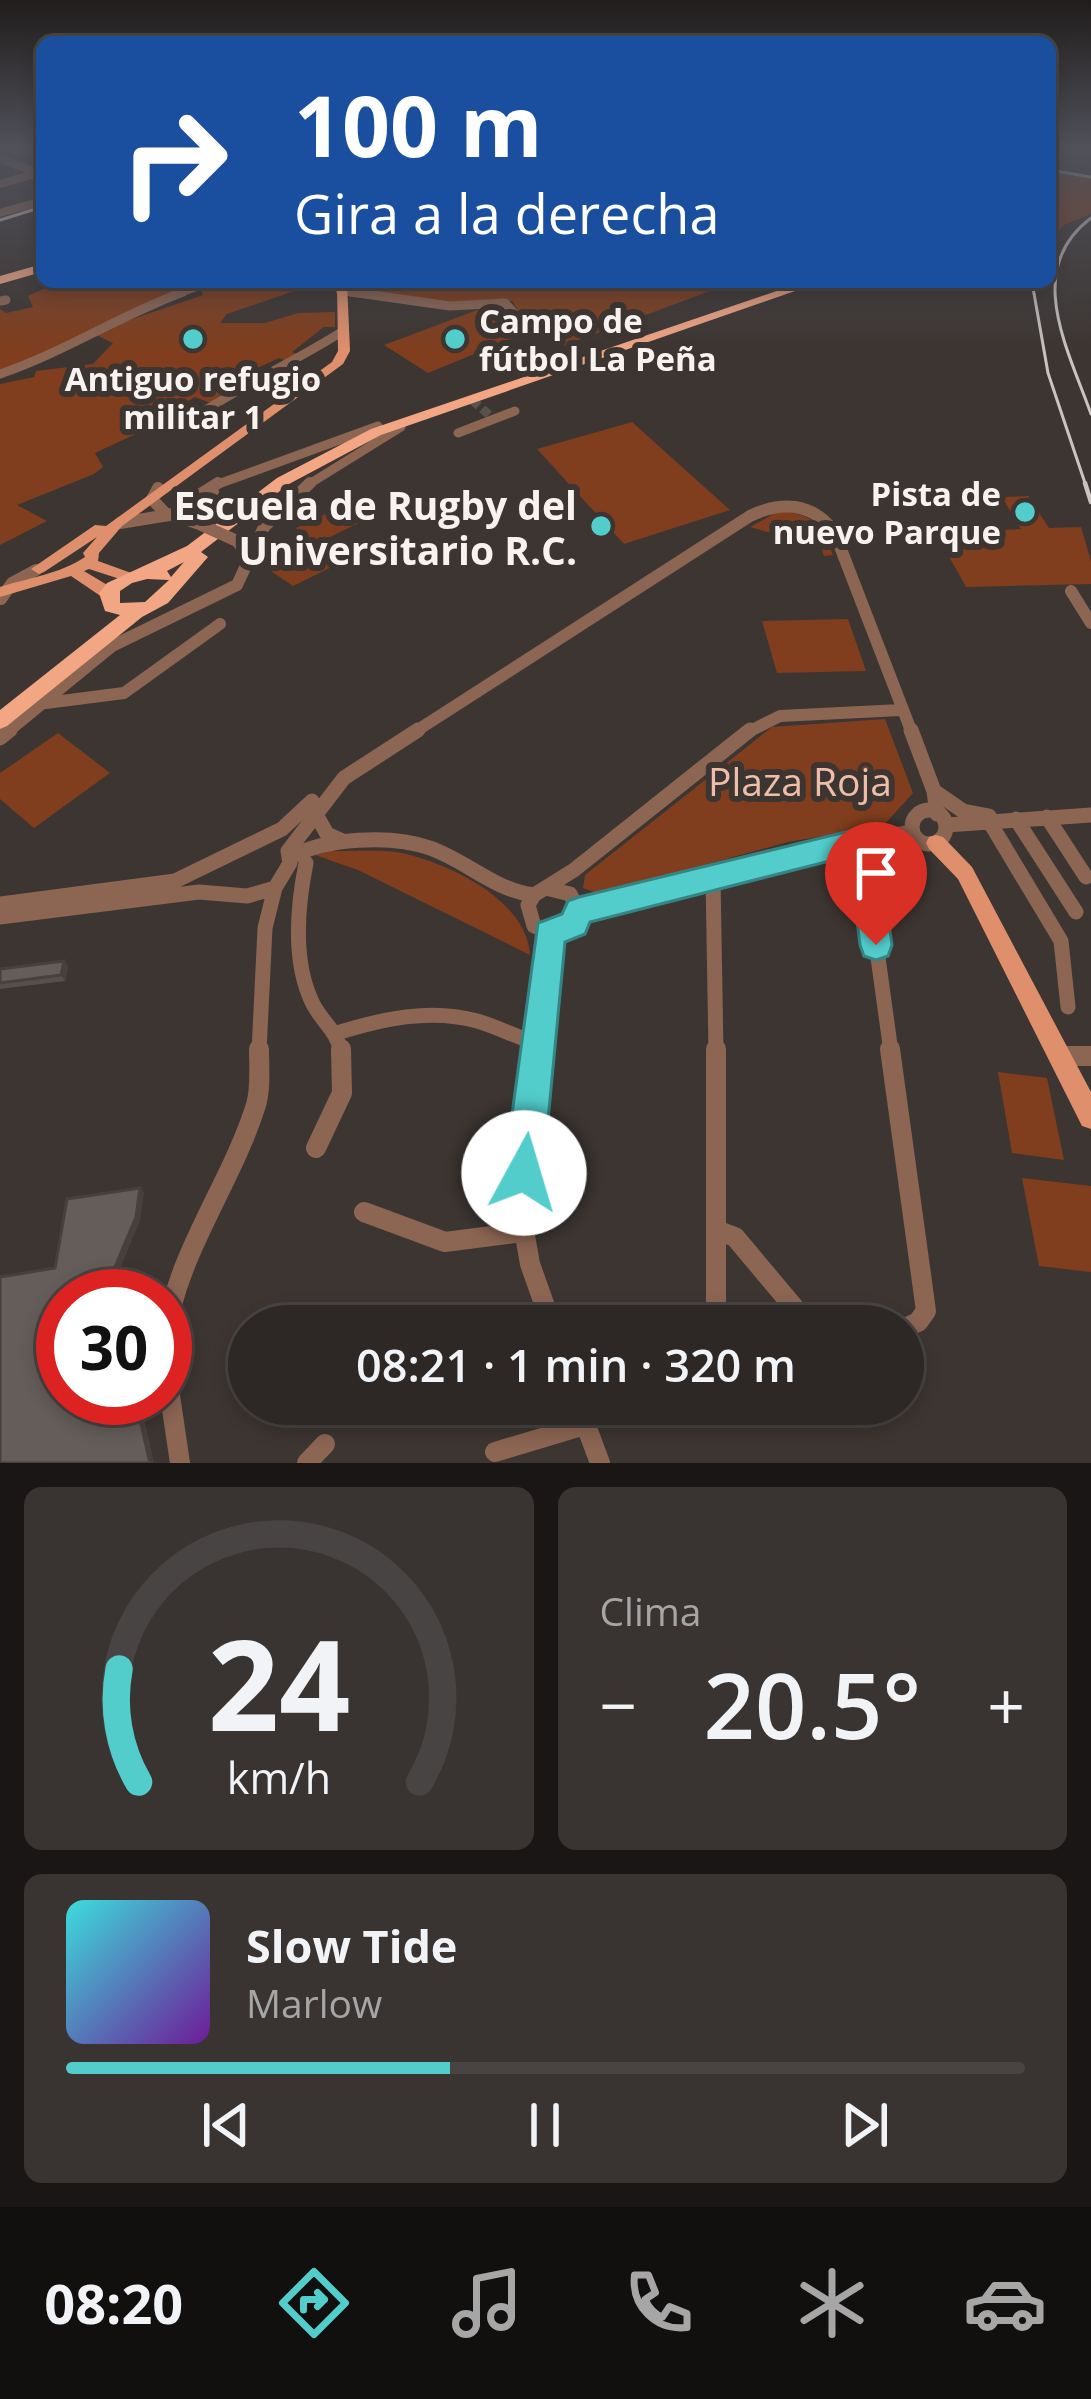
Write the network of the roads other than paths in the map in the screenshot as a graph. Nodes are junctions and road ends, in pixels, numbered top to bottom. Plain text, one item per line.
1 (36, 270) edge
2 (0, 280) edge
3 (195, 288) edge
4 (338, 288) edge
5 (354, 288) edge
6 (797, 288) edge
7 (529, 329) dead end
8 (344, 331) junction
9 (0, 374) edge
10 (450, 407) junction
11 (515, 411) dead end
12 (191, 420) dead end
13 (378, 426) dead end
14 (458, 433) dead end
15 (309, 468) junction
16 (160, 490) junction
17 (191, 500) dead end
18 (245, 507) junction
19 (175, 515) junction
20 (197, 523) junction
21 (102, 537) junction
22 (70, 551) junction
23 (251, 560) junction
24 (86, 563) junction
25 (46, 570) junction
26 (150, 573) junction
27 (129, 577) junction
28 (172, 586) junction
29 (1071, 591) dead end
30 (1, 593) edge
31 (110, 600) junction
32 (136, 612) junction
33 (1091, 622) edge
34 (220, 624) dead end
35 (71, 689) junction
36 (0, 704) edge
37 (901, 710) junction
38 (0, 722) edge
39 (0, 738) edge
40 (335, 787) junction
41 (934, 791) junction
42 (1091, 815) edge
43 (1031, 818) junction
44 (308, 821) junction
45 (989, 821) junction
46 (940, 827) junction
47 (912, 832) junction
48 (264, 838) junction
49 (862, 841) junction
50 (348, 842) junction
51 (228, 855) junction
52 (294, 857) junction
53 (574, 870) junction
54 (713, 877) junction
55 (1087, 877) dead end
56 (274, 888) junction
57 (540, 891) junction
58 (511, 892) junction
59 (240, 894) junction
60 (570, 894) junction
61 (0, 904) edge
62 (579, 911) junction
63 (1076, 911) dead end
64 (528, 916) junction
65 (0, 917) edge
66 (265, 928) junction
67 (550, 933) junction
68 (1068, 1007) dead end
69 (337, 1034) junction
70 (539, 1044) junction
71 (1062, 1056) junction
72 (1091, 1056) edge
73 (1091, 1117) edge
74 (316, 1148) dead end
75 (364, 1212) dead end
76 (719, 1231) junction
77 (524, 1232) junction
78 (184, 1269) edge
79 (546, 1305) edge
80 (717, 1305) edge
81 (792, 1305) edge
82 (924, 1313) edge
83 (174, 1425) edge
84 (558, 1425) edge
85 (585, 1425) edge
86 (325, 1444) dead end
87 (495, 1452) dead end
88 (179, 1463) edge
89 (308, 1463) edge
90 (600, 1463) edge

1 - 2 highway
3 - 9 street
4 - 8 main road
5 - 7 street
6 - 10 highway
8 - 12 street
8 - 16 main road
10 - 15 highway
10 - 15 highway
11 - 14 street
13 - 15 street
15 - 17 street
15 - 18 highway
15 - 23 street
15 - 28 highway
16 - 19 street
16 - 19 street
16 - 21 main road
16 - 22 main road
18 - 20 street
18 - 26 highway
19 - 20 street
19 - 21 street
20 - 23 street, bridge
21 - 24 main road
22 - 24 main road
22 - 25 main road
23 - 35 street
24 - 25 main road
24 - 27 main road
24 - 31 main road
25 - 30 main road
26 - 27 highway
26 - 28 highway
27 - 31 highway
28 - 32 highway
29 - 33 street
31 - 32 highway
31 - 36 highway
32 - 38 highway
34 - 35 street
35 - 39 street
37 - 40 street
37 - 41 street
37 - 53 street
40 - 44 street
40 - 44 street
41 - 43 street
41 - 46 street
42 - 43 street
43 - 45 street
43 - 55 street
43 - 63 street
44 - 48 street
44 - 50 street
44 - 52 street
45 - 46 street
45 - 68 street
46 - 47 street
46 - 47 street
46 - 71 main road
47 - 49 street
48 - 51 street
48 - 52 street
49 - 54 street
49 - 82 street
50 - 52 street
50 - 58 street
51 - 59 street
51 - 61 street
52 - 56 street
52 - 69 street
53 - 57 street
53 - 60 street
54 - 62 street
54 - 76 street
56 - 59 street
56 - 66 street
57 - 58 street
57 - 60 street
57 - 64 street
58 - 64 street
59 - 65 street
59 - 66 street
60 - 62 street
62 - 67 street
64 - 67 street
66 - 78 street
67 - 70 street
69 - 70 street
69 - 74 street
70 - 77 street
71 - 72 street
71 - 73 main road
75 - 77 street
76 - 80 street
76 - 81 street
77 - 79 street
83 - 88 street
84 - 87 street
85 - 90 street
86 - 89 street

